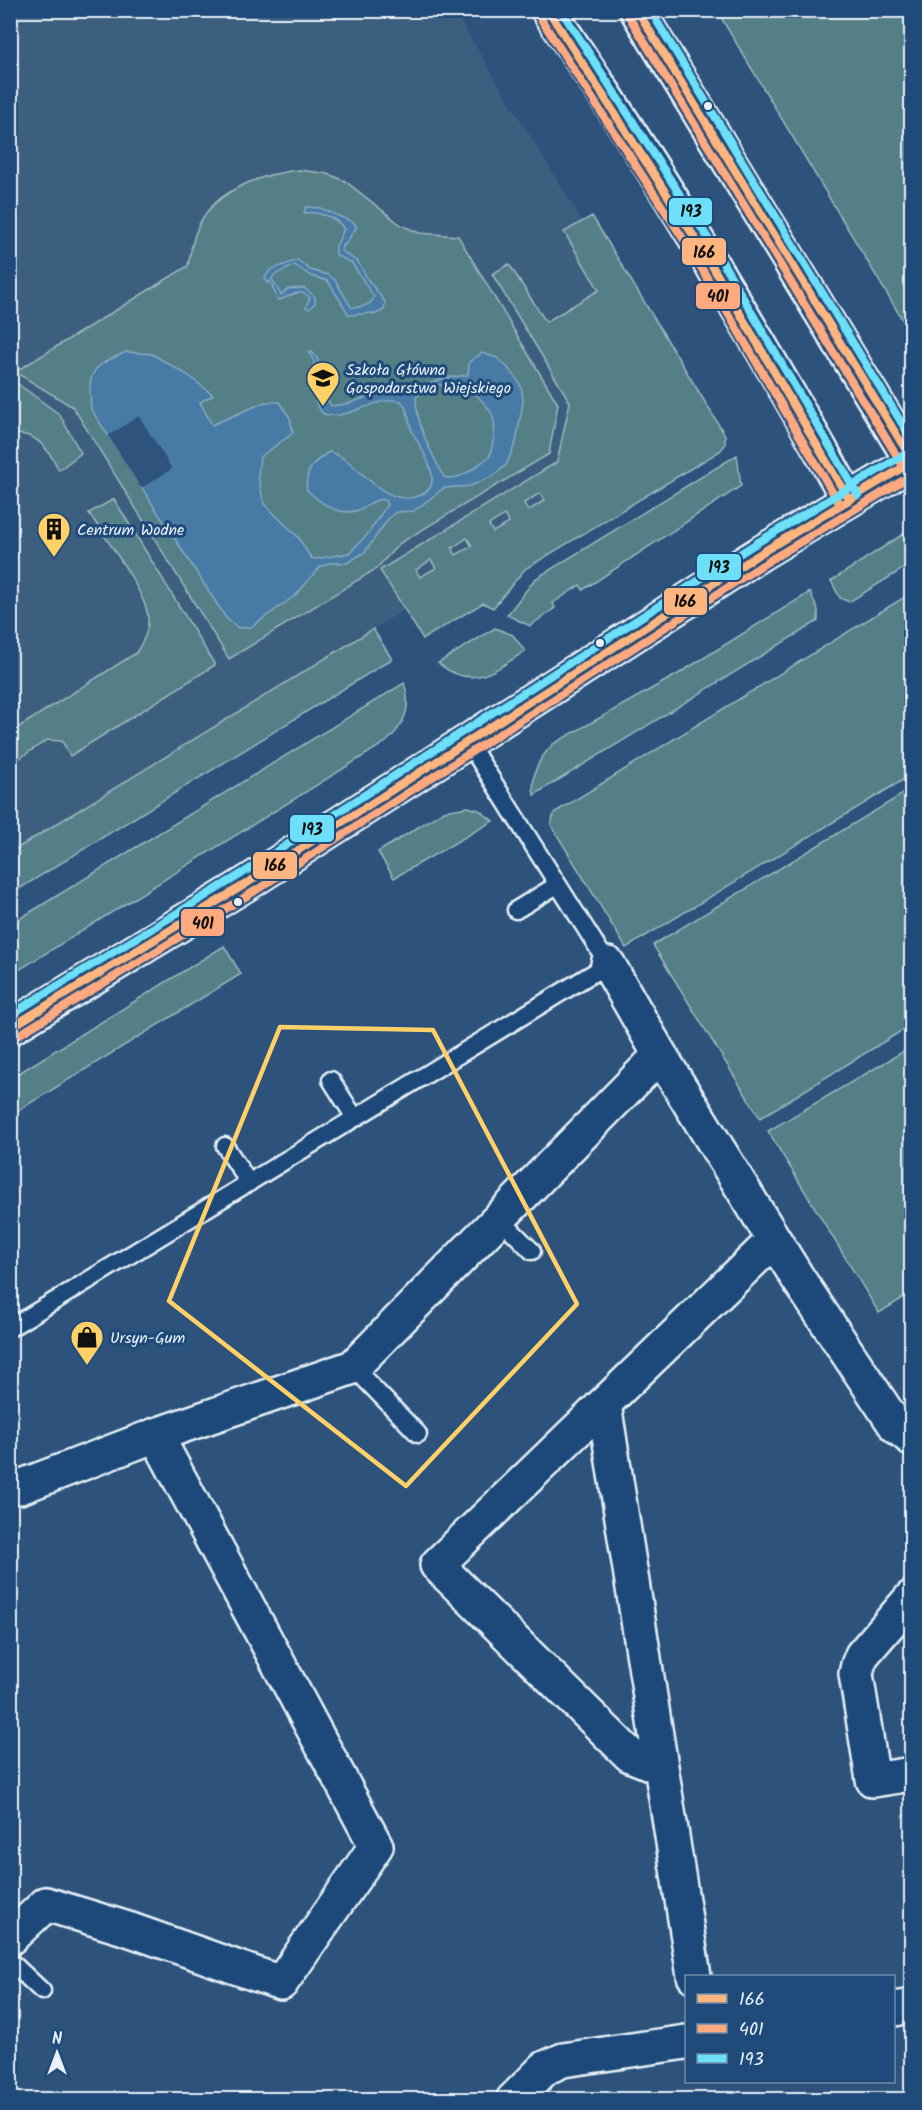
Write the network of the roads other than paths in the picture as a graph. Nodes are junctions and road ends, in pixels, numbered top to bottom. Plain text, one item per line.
1 (548, 10) edge
2 (637, 10) edge
3 (912, 461) edge
4 (849, 500) junction
5 (468, 742) junction
6 (557, 885) junction
7 (516, 910) dead end
8 (608, 964) junction
9 (10, 1028) edge
10 (660, 1054) junction
11 (332, 1080) dead end
12 (355, 1118) junction
13 (225, 1146) dead end
14 (249, 1182) junction
15 (500, 1218) junction
16 (774, 1240) junction
17 (532, 1251) dead end
18 (10, 1328) edge
19 (353, 1367) junction
20 (604, 1404) junction
21 (418, 1434) dead end
22 (156, 1435) junction
23 (912, 1439) edge
24 (14, 1484) edge
25 (912, 1597) edge
26 (660, 1767) junction
27 (912, 1774) edge
28 (10, 1938) edge
29 (10, 1961) edge
30 (694, 1975) edge
31 (42, 1991) dead end
32 (912, 2006) edge
33 (895, 2009) edge
34 (685, 2042) edge
35 (513, 2100) edge

1 - 4 street
2 - 3 street
3 - 4 street
4 - 5 street
5 - 6 lane
5 - 9 street
6 - 7 lane
6 - 8 lane
8 - 10 street
8 - 12 lane
10 - 15 street
10 - 16 street
11 - 12 lane
12 - 14 lane
13 - 14 lane
14 - 18 lane
15 - 17 lane
15 - 19 street
16 - 20 street
16 - 23 street
19 - 21 lane
19 - 22 street
20 - 26 street
20 - 26 street
22 - 24 street
22 - 28 street
25 - 27 street
26 - 30 street
29 - 31 lane
32 - 33 street
34 - 35 street

